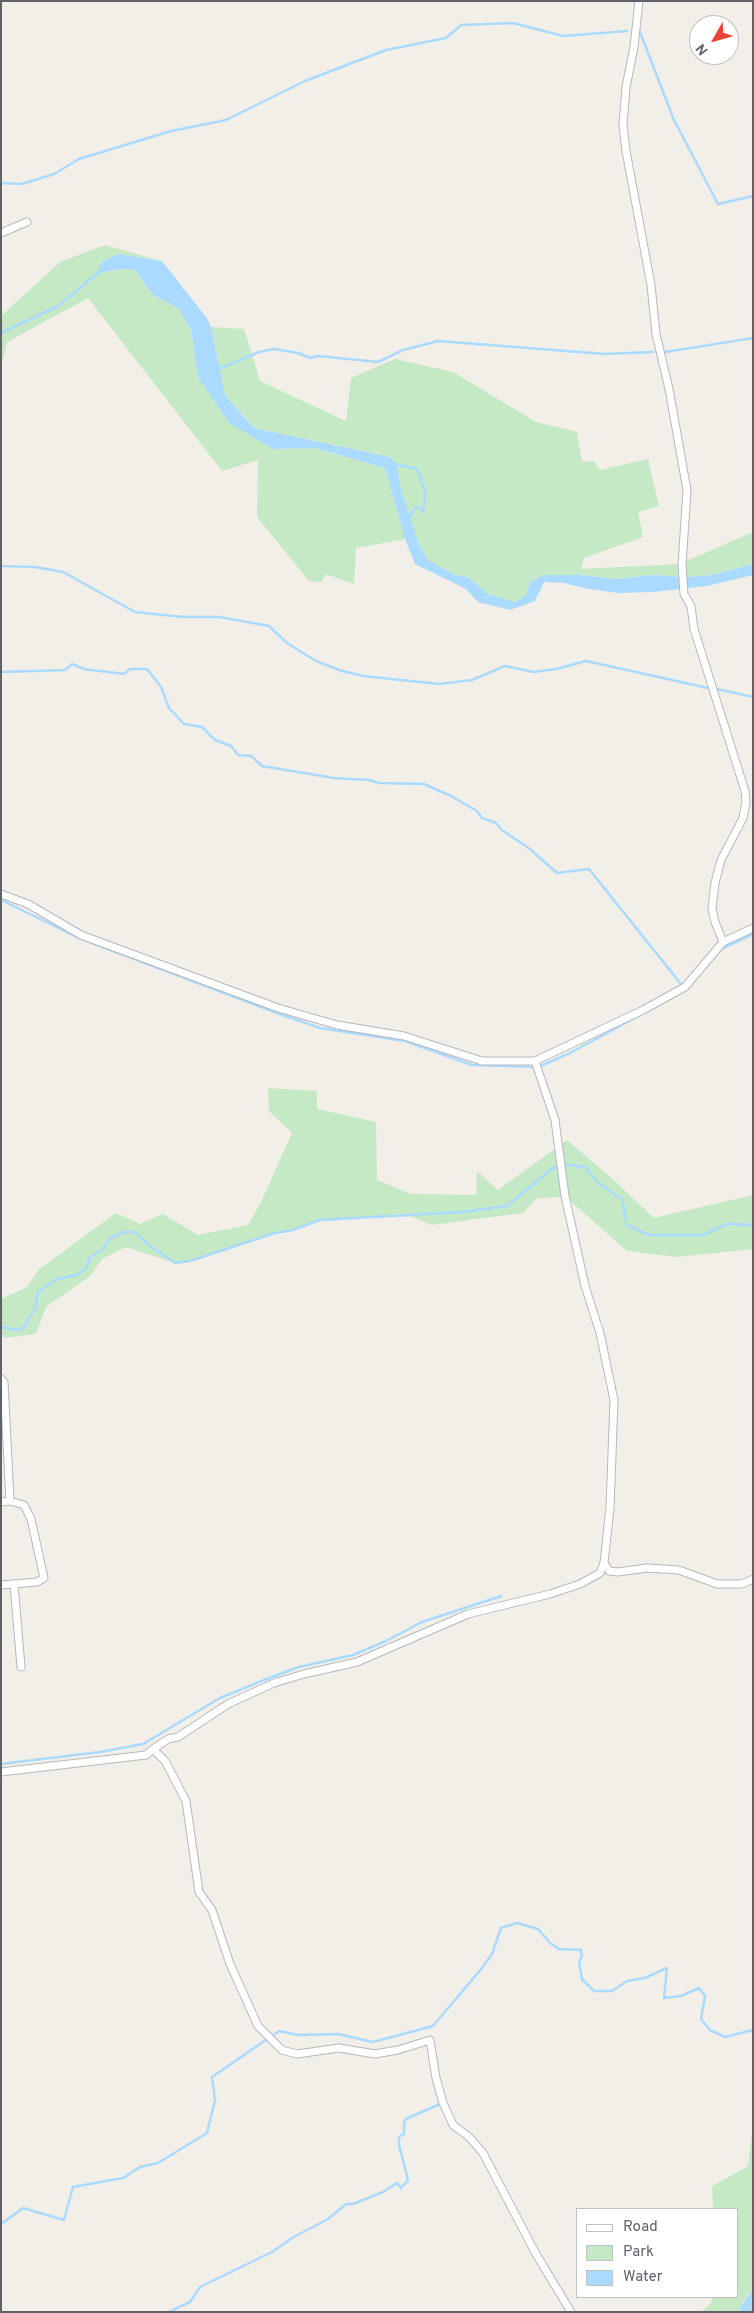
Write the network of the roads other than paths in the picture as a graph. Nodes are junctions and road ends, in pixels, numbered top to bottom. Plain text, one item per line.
1 (639, 1) edge
2 (27, 222) dead end
3 (1, 233) edge
4 (1, 894) edge
5 (753, 928) edge
6 (723, 942) junction
7 (535, 1061) junction
8 (1, 1379) edge
9 (10, 1501) junction
10 (1, 1502) edge
11 (604, 1563) junction
12 (753, 1579) edge
13 (14, 1584) junction
14 (1, 1585) edge
15 (21, 1667) dead end
16 (153, 1749) junction
17 (1, 1772) edge
18 (571, 2312) edge

1 - 6 street
2 - 3 street
4 - 7 street
5 - 6 street
6 - 7 street
7 - 11 street
8 - 9 street
9 - 10 street
9 - 13 street
11 - 12 street
11 - 16 street
13 - 14 street
13 - 15 street
16 - 17 street
16 - 18 street

